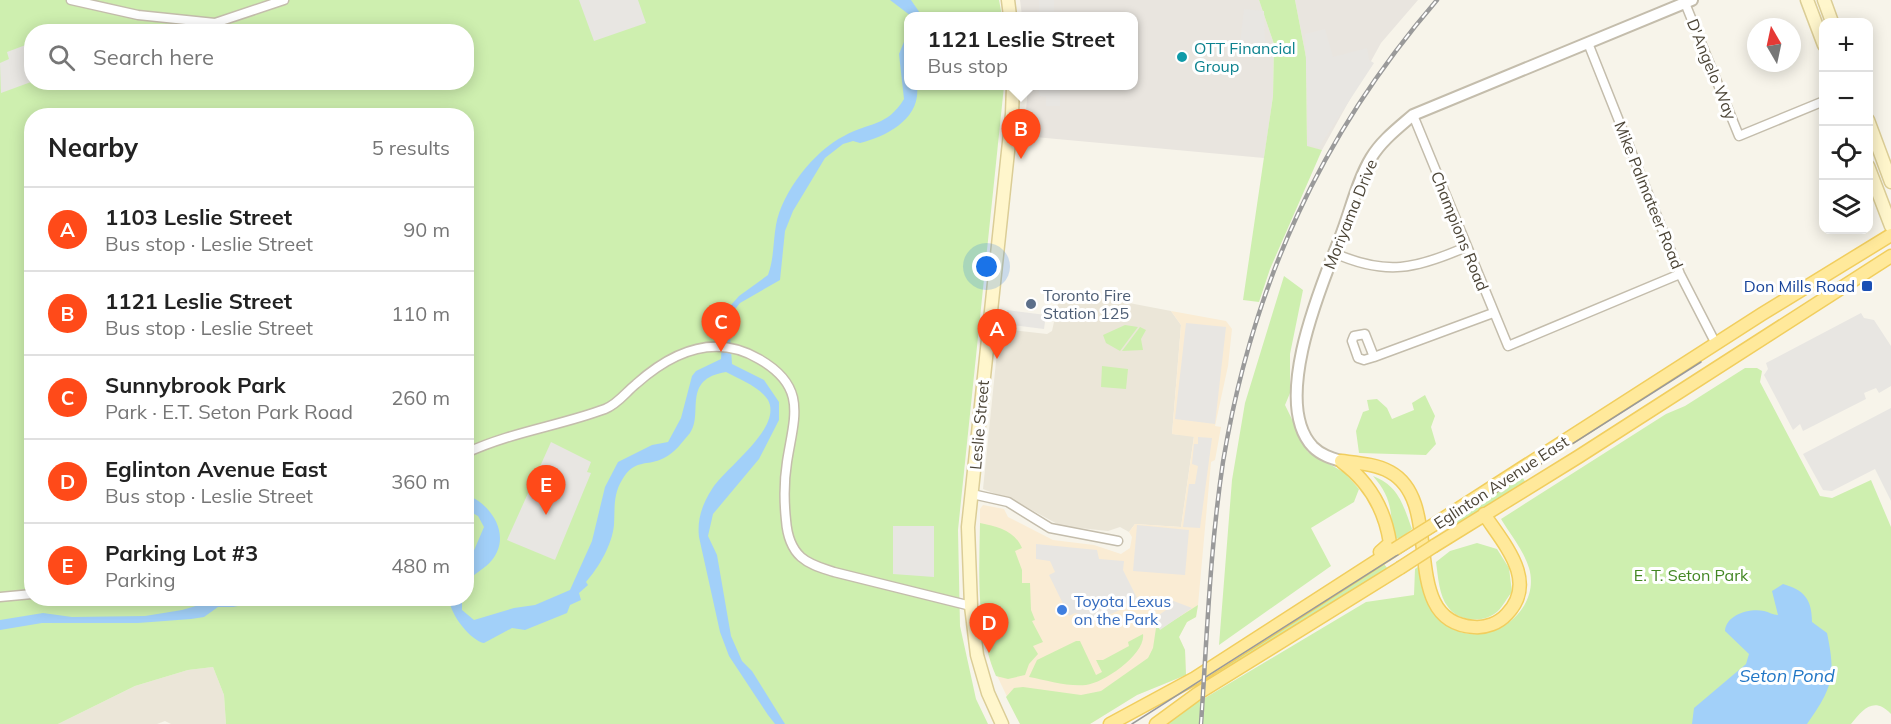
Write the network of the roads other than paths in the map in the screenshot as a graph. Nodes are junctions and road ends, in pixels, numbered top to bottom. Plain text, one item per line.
1 (71, 0) edge
2 (284, 0) edge
3 (1807, 0) edge
4 (1824, 0) edge
5 (1688, 1) edge
6 (1831, 18) edge
7 (1819, 32) edge
8 (1588, 43) junction
9 (1013, 90) edge
10 (1819, 103) edge
11 (1413, 115) junction
12 (1871, 126) edge
13 (1873, 177) edge
14 (1891, 182) edge
15 (1891, 226) edge
16 (1891, 235) edge
17 (1466, 248) junction
18 (1334, 253) junction
19 (1891, 256) edge
20 (1680, 274) junction
21 (1493, 314) junction
22 (1716, 344) junction
23 (1374, 357) dead end
24 (474, 450) edge
25 (1341, 461) junction
26 (972, 494) junction
27 (1484, 514) junction
28 (1118, 541) dead end
29 (24, 595) edge
30 (0, 597) edge
31 (1316, 600) junction
32 (971, 606) junction
33 (1002, 724) edge
34 (1110, 724) edge
35 (1156, 724) edge

1 - 2 street
3 - 7 main road
4 - 6 main road
5 - 8 street, Moriyama Drive
5 - 10 street, D'Angelo Way
8 - 11 street, Moriyama Drive
8 - 20 street, Mike Palmateer Road
9 - 26 main road, Leslie Street
11 - 17 street, Champions Road
11 - 18 street, Moriyama Drive
12 - 14 main road
13 - 15 main road
16 - 22 main road, Eglinton Avenue East
17 - 18 street
17 - 21 street, Champions Road
18 - 25 street, Moriyama Drive
19 - 27 main road, Eglinton Avenue East
20 - 21 street, Champions Road
20 - 22 street, Mike Palmateer Road
21 - 23 street
22 - 31 main road, Eglinton Avenue East, bridge
24 - 32 street
25 - 27 main road
25 - 31 main road
26 - 28 street
26 - 32 main road, Leslie Street
27 - 35 main road, Eglinton Avenue East, bridge
29 - 30 street
31 - 34 main road, Eglinton Avenue East
32 - 33 main road, Leslie Street

